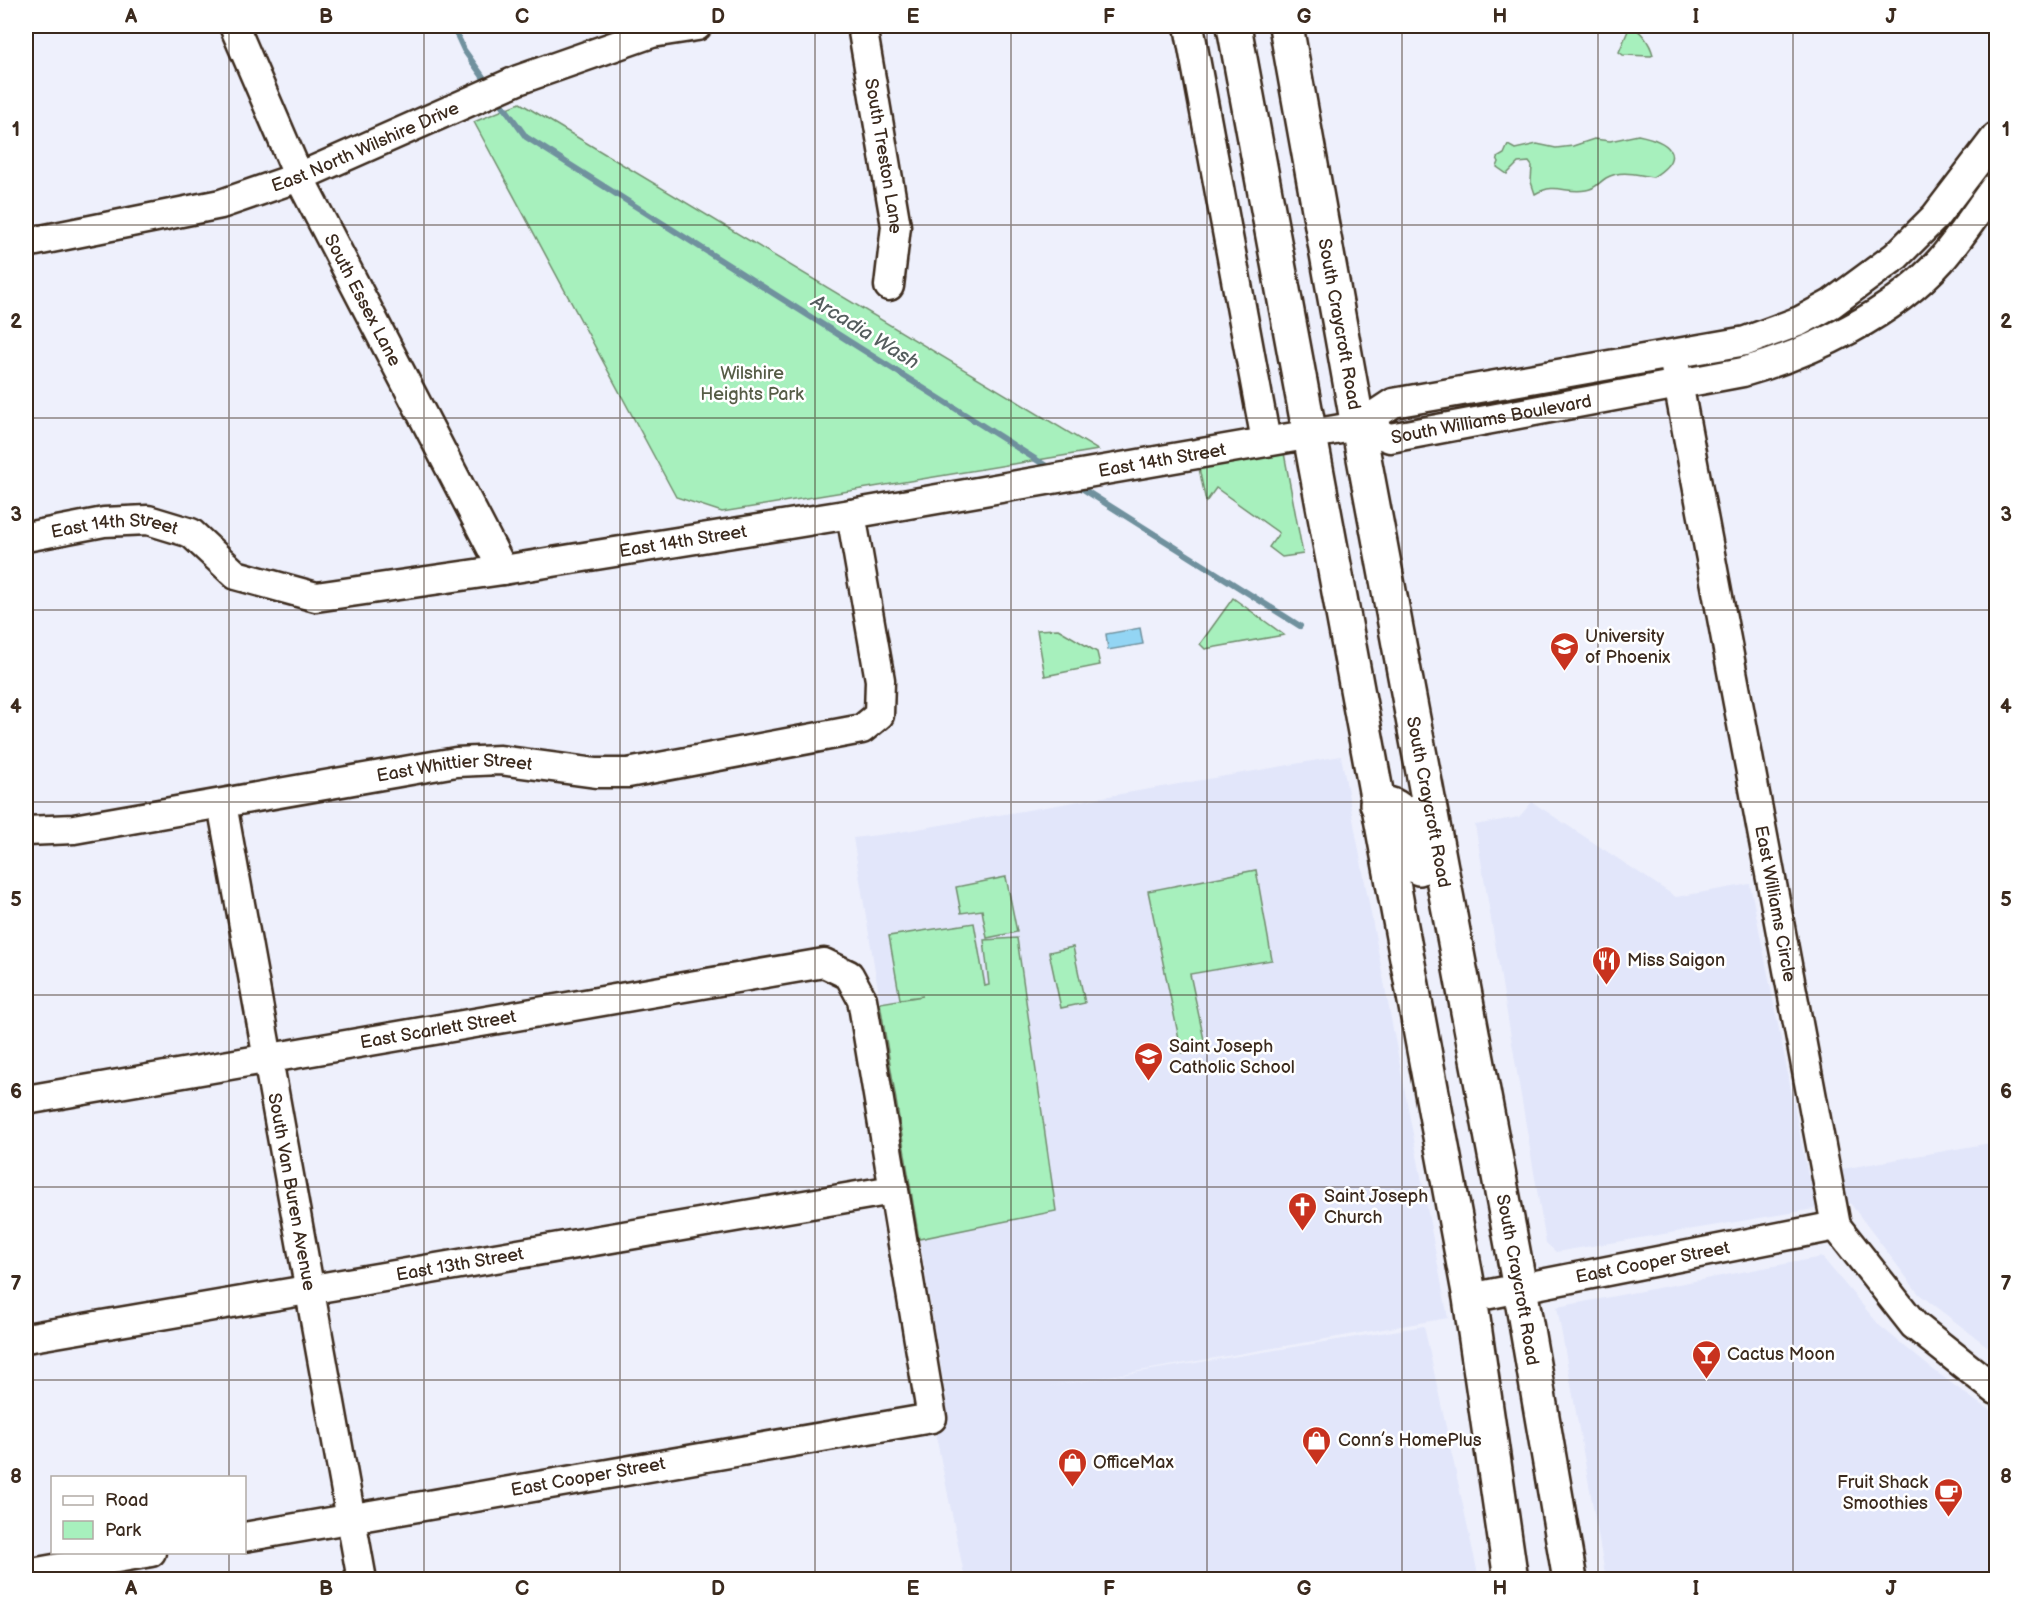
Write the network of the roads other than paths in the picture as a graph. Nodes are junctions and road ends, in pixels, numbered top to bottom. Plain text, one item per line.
1 (234, 26) edge
2 (697, 26) edge
3 (862, 26) edge
4 (1189, 26) edge
5 (1234, 26) edge
6 (1286, 26) edge
7 (651, 29) edge
8 (1996, 137) edge
9 (299, 177) junction
10 (1996, 186) edge
11 (26, 243) edge
12 (889, 286) dead end
13 (1672, 354) junction
14 (1678, 385) junction
15 (1358, 426) junction
16 (1309, 434) junction
17 (1266, 441) junction
18 (851, 514) junction
19 (26, 537) edge
20 (503, 570) junction
21 (222, 804) junction
22 (1377, 804) junction
23 (26, 831) edge
24 (1467, 1009) junction
25 (269, 1059) junction
26 (26, 1100) edge
27 (893, 1190) junction
28 (1836, 1226) junction
29 (1520, 1288) junction
30 (309, 1289) junction
31 (1470, 1298) junction
32 (26, 1338) edge
33 (1996, 1390) edge
34 (352, 1519) junction
35 (246, 1537) edge
36 (140, 1554) edge
37 (26, 1574) edge
38 (362, 1580) edge
39 (1511, 1580) edge
40 (1570, 1580) edge

1 - 9 street, South Essex Lane
2 - 7 street, East North Wilshire Drive
3 - 12 street, South Treston Lane
4 - 17 street
5 - 16 main road
6 - 15 main road, South Craycroft Road
7 - 9 street, East North Wilshire Drive
8 - 13 street, South Williams Boulevard
9 - 11 street, East North Wilshire Drive
9 - 20 street, South Essex Lane
10 - 14 street, South Williams Boulevard
13 - 14 street, East Williams Circle
13 - 15 street, South Williams Boulevard
14 - 15 street, South Williams Boulevard
14 - 28 street, East Williams Circle
15 - 16 street, East 14th Street
15 - 24 main road, South Craycroft Road
16 - 17 street, East 14th Street
16 - 22 main road
17 - 18 street, East 14th Street
18 - 20 street, East 14th Street
18 - 21 street, East Whittier Street
19 - 20 street, East 14th Street
21 - 23 street, East Whittier Street
21 - 25 street, South Van Buren Avenue
22 - 24 main road
22 - 31 main road
24 - 29 main road, South Craycroft Road
25 - 26 street, East Scarlett Street
25 - 27 street, East Scarlett Street
25 - 30 street, South Van Buren Avenue
27 - 30 street, East 13th Street
27 - 34 street, East Cooper Street
28 - 29 street, East Cooper Street
28 - 33 street, East Williams Circle
29 - 31 street, East Cooper Street
29 - 40 main road, South Craycroft Road
30 - 32 street, East 13th Street
30 - 34 street, South Van Buren Avenue
31 - 39 main road
34 - 35 street, East Cooper Street
34 - 38 street, South Van Buren Avenue
36 - 37 street

